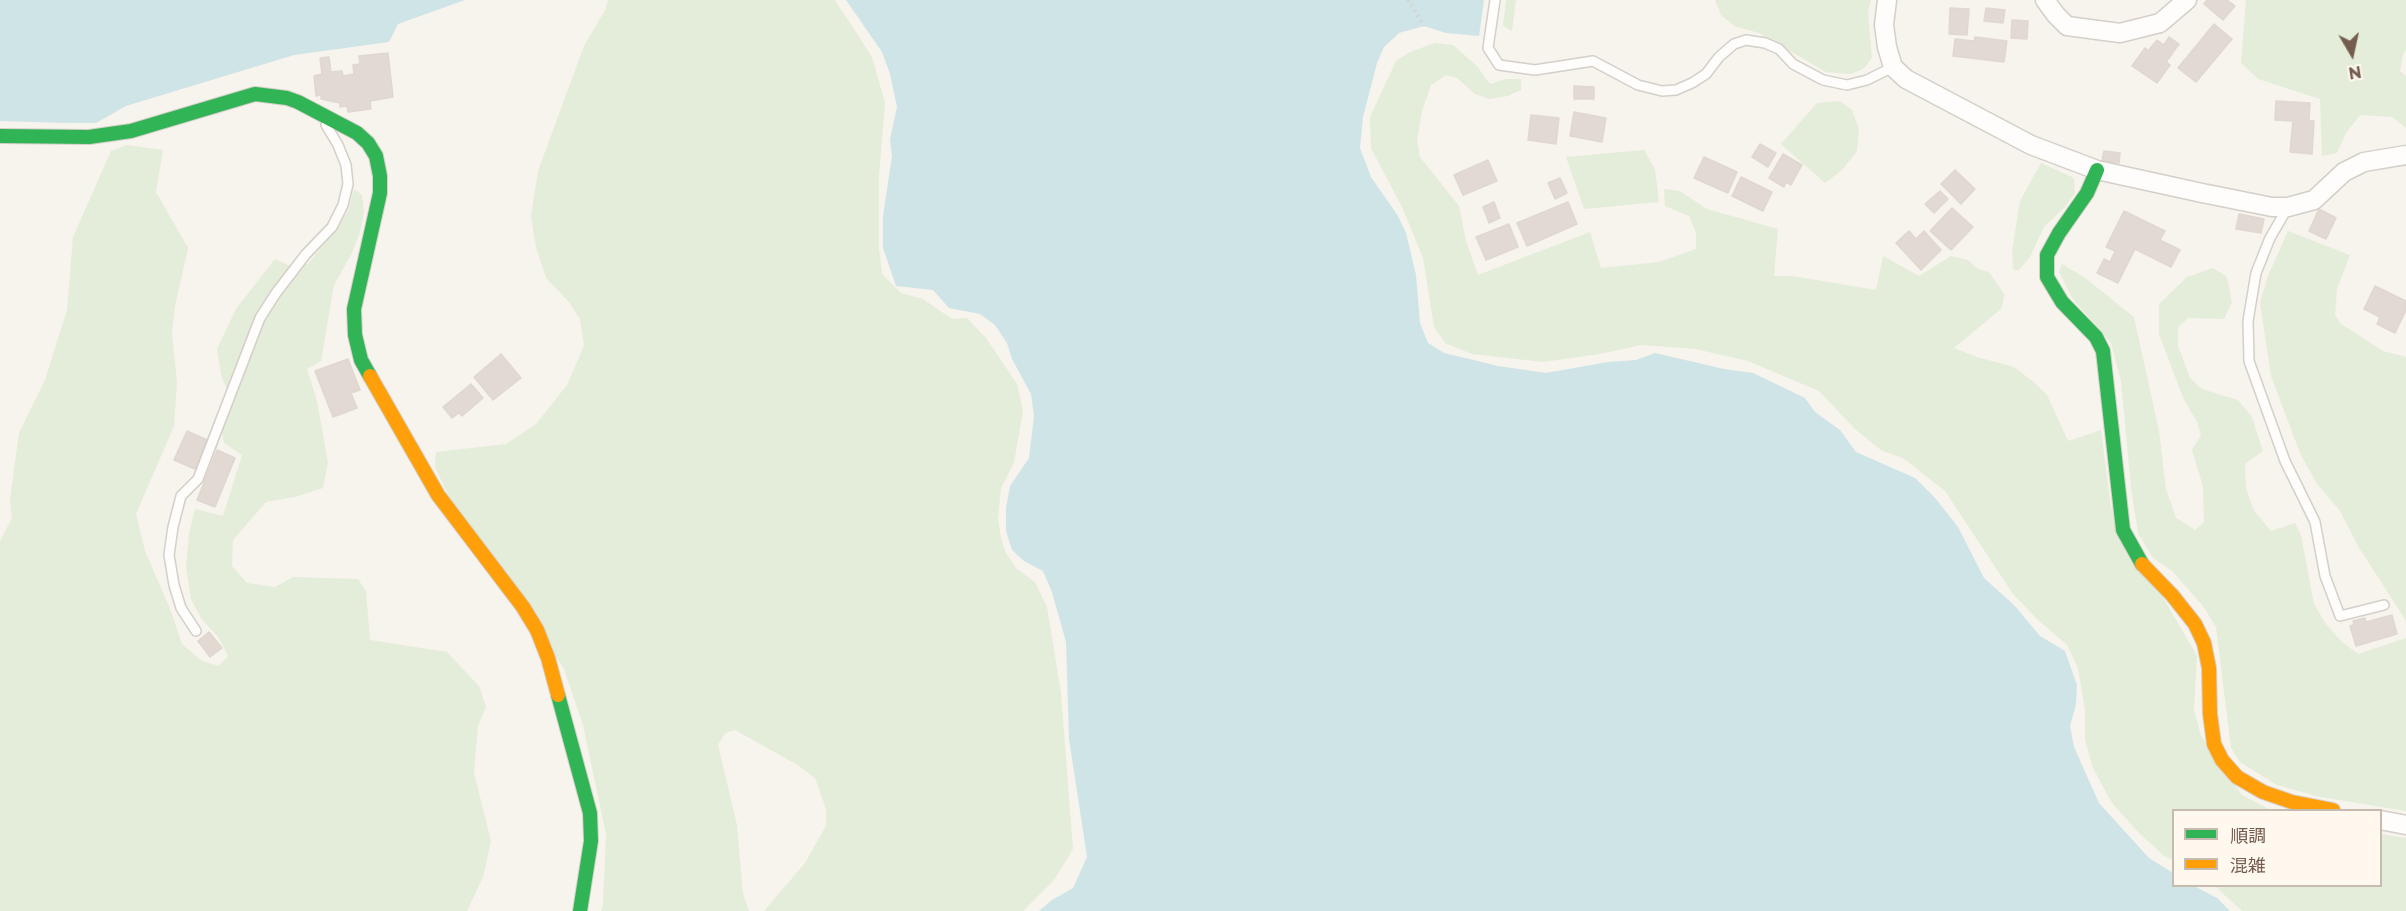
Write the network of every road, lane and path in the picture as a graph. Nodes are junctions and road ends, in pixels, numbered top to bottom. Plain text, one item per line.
1 (1408, 0) edge
2 (1495, 0) edge
3 (1887, 0) edge
4 (2045, 0) edge
5 (2187, 0) edge
6 (1424, 26) dead end
7 (1893, 67) junction
8 (319, 113) junction
9 (0, 136) edge
10 (2406, 155) edge
11 (2097, 170) junction
12 (2288, 207) junction
13 (2384, 605) dead end
14 (196, 631) dead end
15 (2328, 809) edge
16 (2382, 820) edge
17 (2406, 825) edge
18 (580, 911) edge

1 - 6 path
2 - 7 lane
3 - 7 street
4 - 5 street
7 - 11 street
8 - 9 street
8 - 14 lane
8 - 18 street
10 - 12 street
11 - 12 street
11 - 15 street
12 - 13 lane
16 - 17 street

